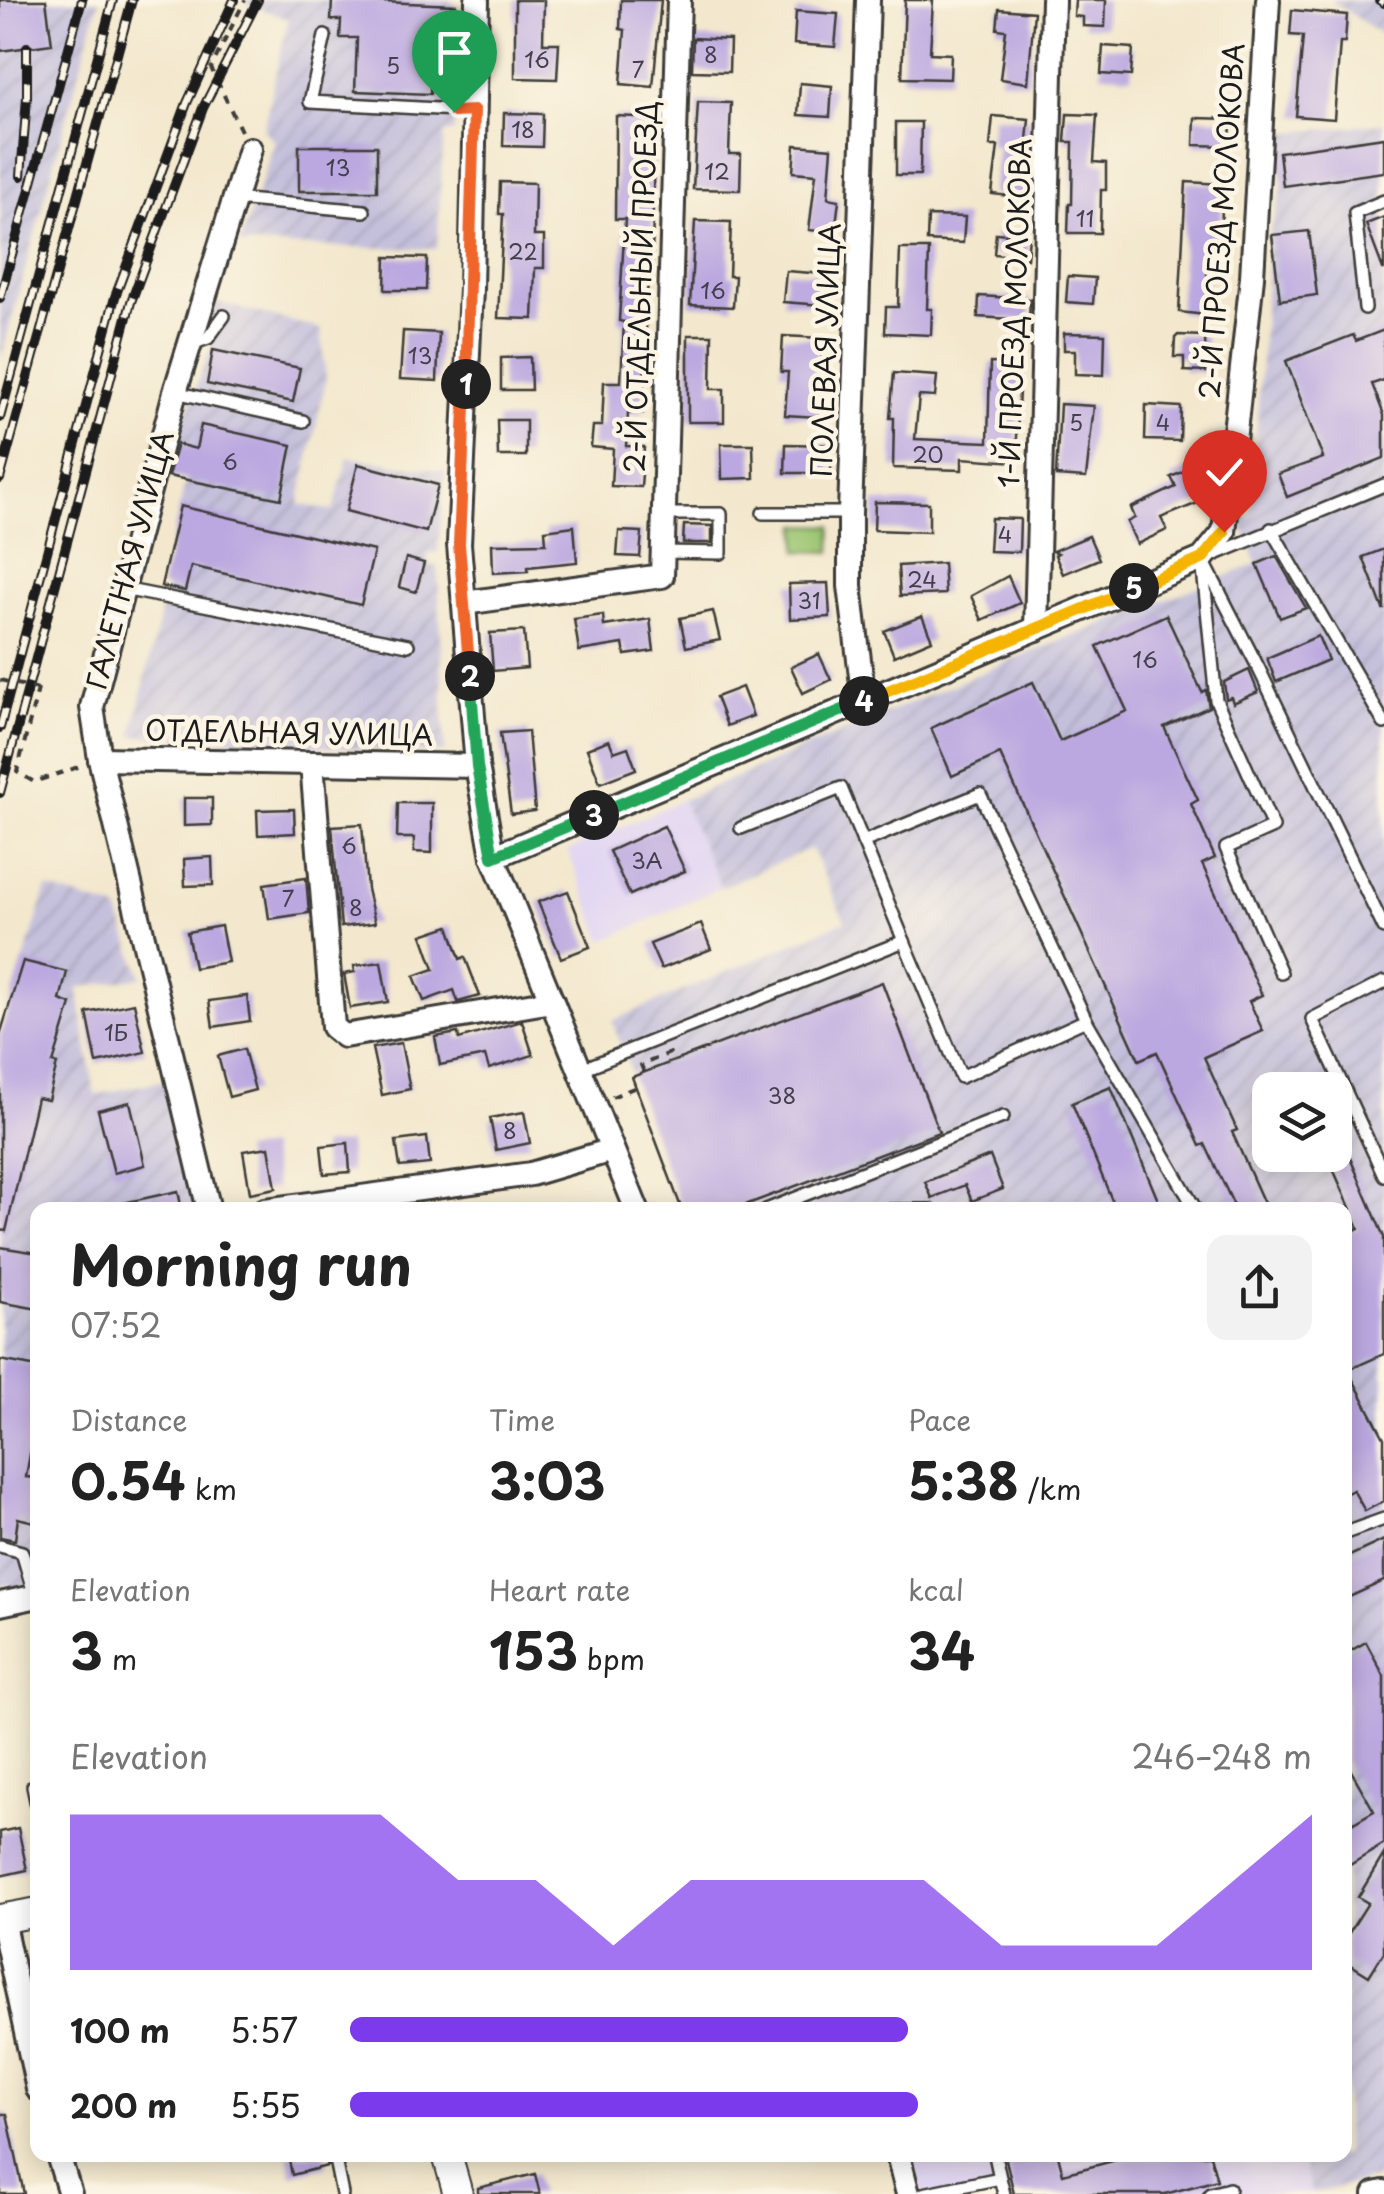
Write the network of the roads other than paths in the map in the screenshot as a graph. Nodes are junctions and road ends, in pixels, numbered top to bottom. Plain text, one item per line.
1 (477, 0) edge
2 (679, 0) edge
3 (868, 0) edge
4 (1053, 0) edge
5 (1268, 0) edge
6 (325, 36) dead end
7 (474, 111) junction
8 (250, 149) road end
9 (234, 199) junction
10 (1384, 201) edge
11 (364, 211) dead end
12 (1365, 308) dead end
13 (224, 316) dead end
14 (190, 345) junction
15 (175, 392) junction
16 (303, 422) dead end
17 (1384, 484) edge
18 (763, 513) dead end
19 (850, 513) junction
20 (665, 514) junction
21 (1271, 529) junction
22 (663, 552) junction
23 (1202, 559) junction
24 (123, 589) junction
25 (464, 603) junction
26 (1036, 628) junction
27 (408, 644) dead end
28 (864, 701) junction
29 (1384, 723) edge
30 (100, 759) junction
31 (312, 763) junction
32 (477, 766) junction
33 (741, 828) dead end
34 (863, 842) junction
35 (493, 857) junction
36 (1384, 928) edge
37 (904, 941) junction
38 (1281, 972) dead end
39 (1384, 982) edge
40 (552, 1001) junction
41 (1086, 1020) junction
42 (580, 1070) junction
43 (1003, 1117) dead end
44 (612, 1150) junction
45 (1384, 1175) edge
46 (206, 1202) edge
47 (324, 1202) edge
48 (634, 1202) edge
49 (786, 1202) edge
50 (1191, 1202) edge
51 (1384, 1519) edge
52 (1352, 1531) edge
53 (0, 1546) edge
54 (30, 1577) edge
55 (30, 1597) edge
56 (0, 1604) edge
57 (30, 1914) edge
58 (1, 1919) edge
59 (30, 2052) edge
60 (60, 2162) edge
61 (335, 2162) edge
62 (449, 2162) edge
63 (900, 2162) edge
64 (996, 2162) edge
65 (1000, 2178) junction
66 (1229, 2189) dead end
67 (1384, 2192) edge
68 (70, 2194) edge
69 (342, 2194) edge
70 (458, 2194) edge
71 (908, 2194) edge
72 (923, 2194) edge
73 (1004, 2194) edge
74 (1210, 2194) edge
75 (1375, 2194) edge

1 - 7 street
2 - 20 street, 2-Й ОТДЕЛЬНЫЙ ПРОЕЗД
3 - 19 street, ПОЛЕВАЯ УЛИЦА
4 - 26 street, 1-Й ПРОЕЗД МОЛОКОВА
5 - 23 street, 2-Й ПРОЕЗД МОЛОКОВА
6 - 7 lane
7 - 25 street
8 - 9 street, ГАЛЕТНАЯ УЛИЦА
9 - 11 lane
9 - 14 street, ГАЛЕТНАЯ УЛИЦА
10 - 12 lane
13 - 14 lane
14 - 15 street, ГАЛЕТНАЯ УЛИЦА
15 - 16 lane
15 - 24 street, ГАЛЕТНАЯ УЛИЦА
17 - 21 lane
18 - 19 lane
19 - 28 street, ПОЛЕВАЯ УЛИЦА
20 - 22 street, 2-Й ОТДЕЛЬНЫЙ ПРОЕЗД
20 - 22 lane
21 - 23 lane
21 - 29 lane
22 - 25 street, 2-Й ОТДЕЛЬНЫЙ ПРОЕЗД
23 - 26 street
23 - 36 lane
23 - 38 lane
24 - 27 lane
24 - 30 street, ГАЛЕТНАЯ УЛИЦА
25 - 32 street
26 - 28 street
28 - 35 street
30 - 31 street, ОТДЕЛЬНАЯ УЛИЦА
30 - 46 street, ГАЛЕТНАЯ УЛИЦА
31 - 32 street, ОТДЕЛЬНАЯ УЛИЦА
31 - 40 street
32 - 35 street
33 - 34 lane
34 - 37 lane
34 - 41 lane
35 - 40 street
37 - 41 lane
37 - 42 lane
39 - 45 lane
40 - 42 street
41 - 50 lane
42 - 44 street
43 - 49 lane
44 - 47 street
44 - 48 street
51 - 52 lane
53 - 54 lane
55 - 56 street
57 - 58 street
58 - 59 street
60 - 68 street
61 - 69 lane
62 - 70 street
63 - 71 street
64 - 65 lane
65 - 72 lane
65 - 73 lane
66 - 74 lane
67 - 75 street

